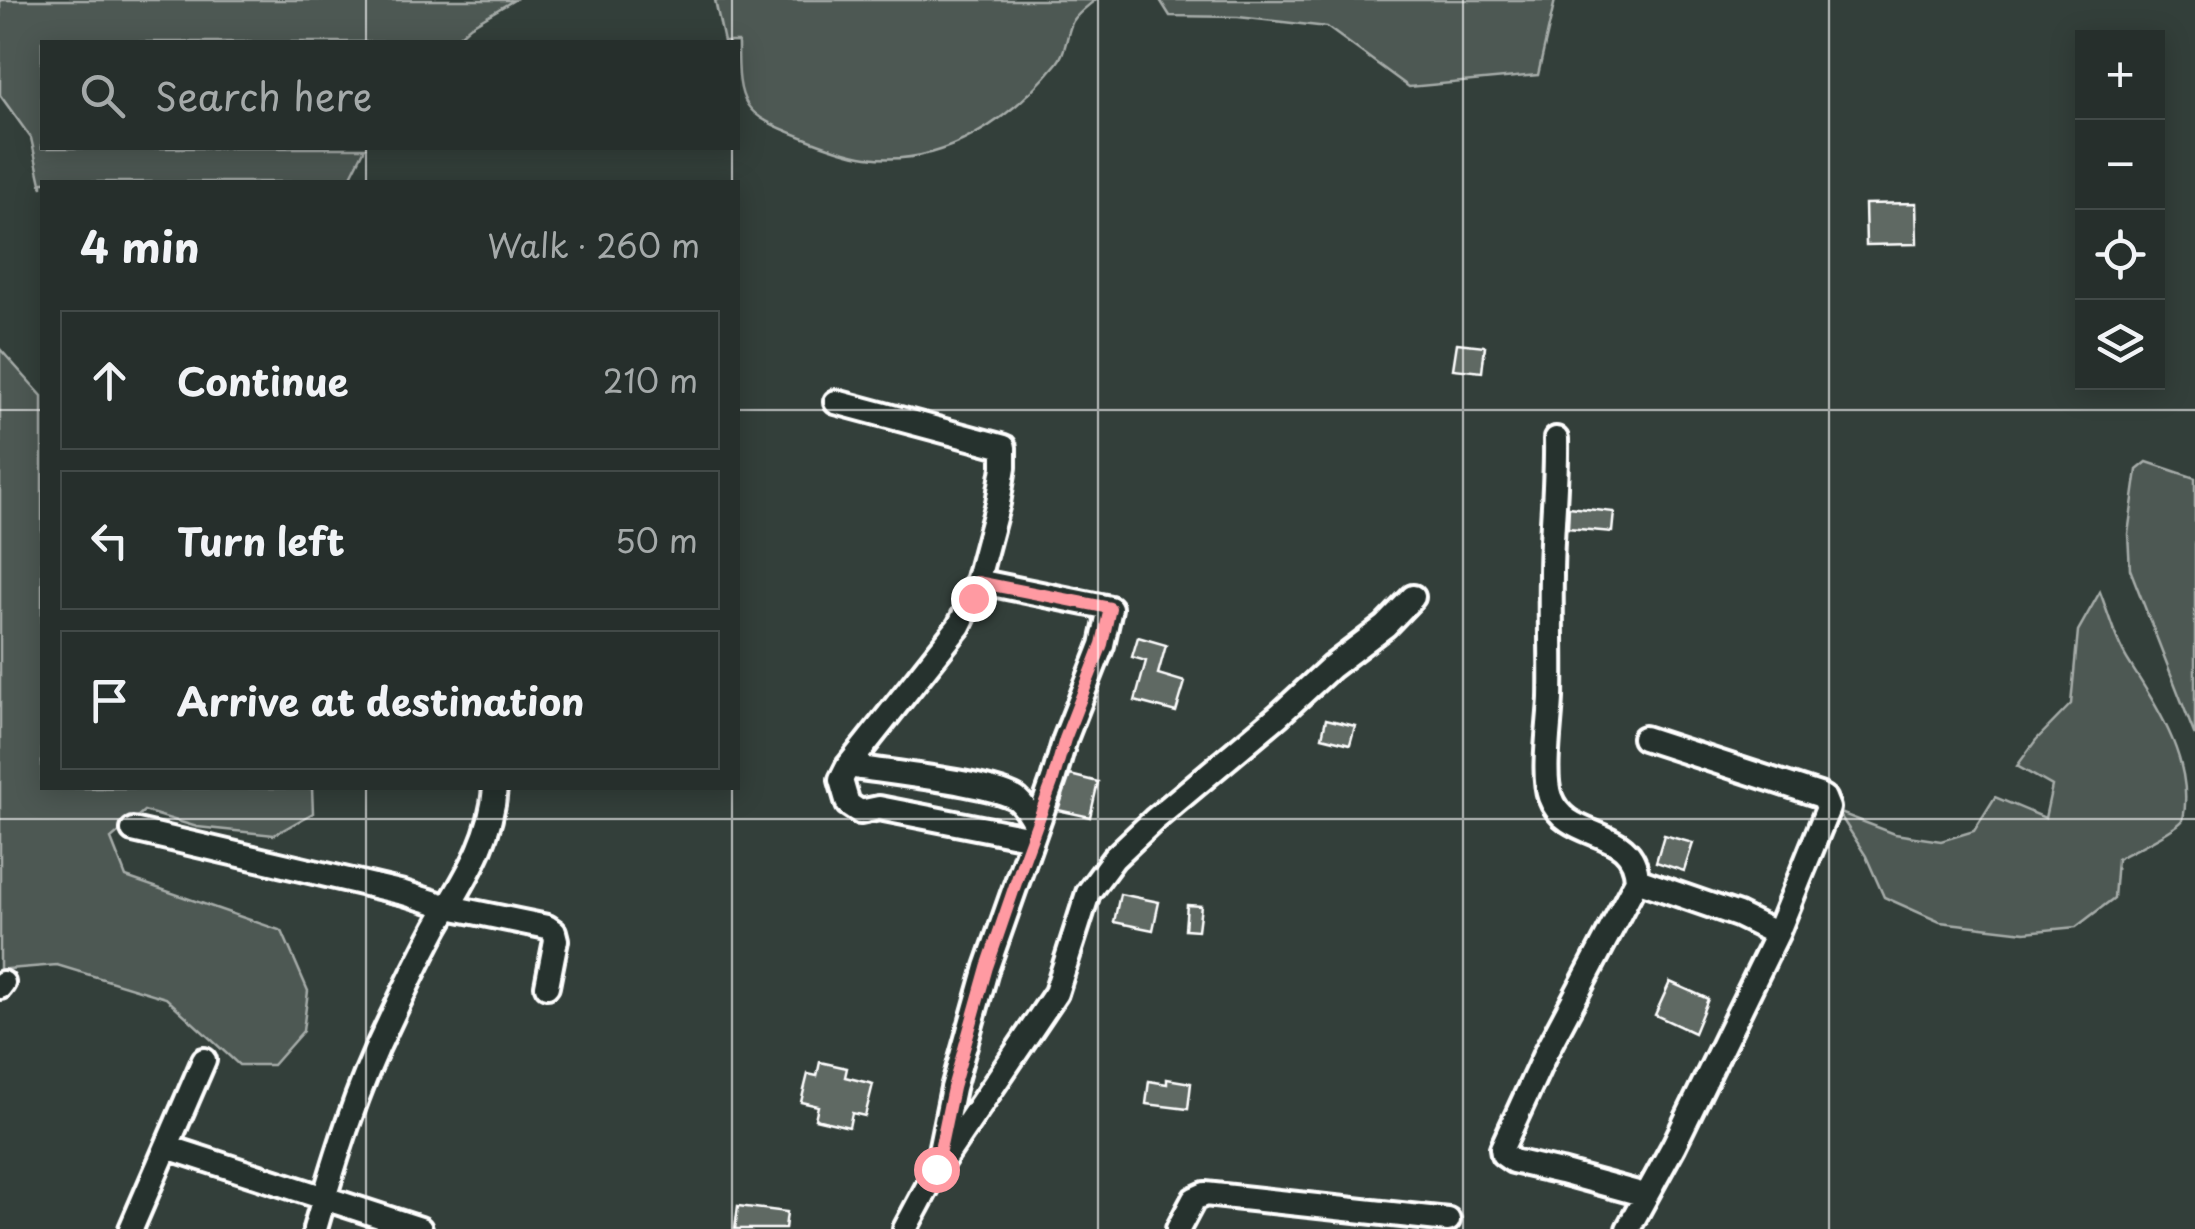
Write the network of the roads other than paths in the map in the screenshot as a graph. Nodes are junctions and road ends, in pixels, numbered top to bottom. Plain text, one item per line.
1 (836, 402) dead end
2 (1556, 439) dead end
3 (977, 582) junction
4 (1413, 596) dead end
5 (1644, 738) dead end
6 (848, 766) junction
7 (495, 790) edge
8 (133, 830) dead end
9 (1034, 832) junction
10 (1637, 880) junction
11 (449, 906) junction
12 (1778, 934) junction
13 (547, 986) dead end
14 (204, 1060) dead end
15 (167, 1147) junction
16 (936, 1169) junction
17 (1646, 1195) junction
18 (324, 1196) junction
19 (1448, 1220) dead end
20 (131, 1229) edge
21 (315, 1229) edge
22 (420, 1229) edge
23 (905, 1229) edge
24 (1178, 1229) edge
25 (1628, 1229) edge

1 - 3 street
2 - 10 street
3 - 6 street
3 - 9 street
4 - 16 street
5 - 12 street
6 - 9 street
6 - 9 street
7 - 11 street
8 - 11 street
9 - 16 street
10 - 12 street
10 - 17 street
11 - 13 street
11 - 18 street
12 - 17 street
14 - 15 street
15 - 18 street
15 - 20 street
16 - 23 street
17 - 25 street
18 - 21 street
18 - 22 street
19 - 24 street

